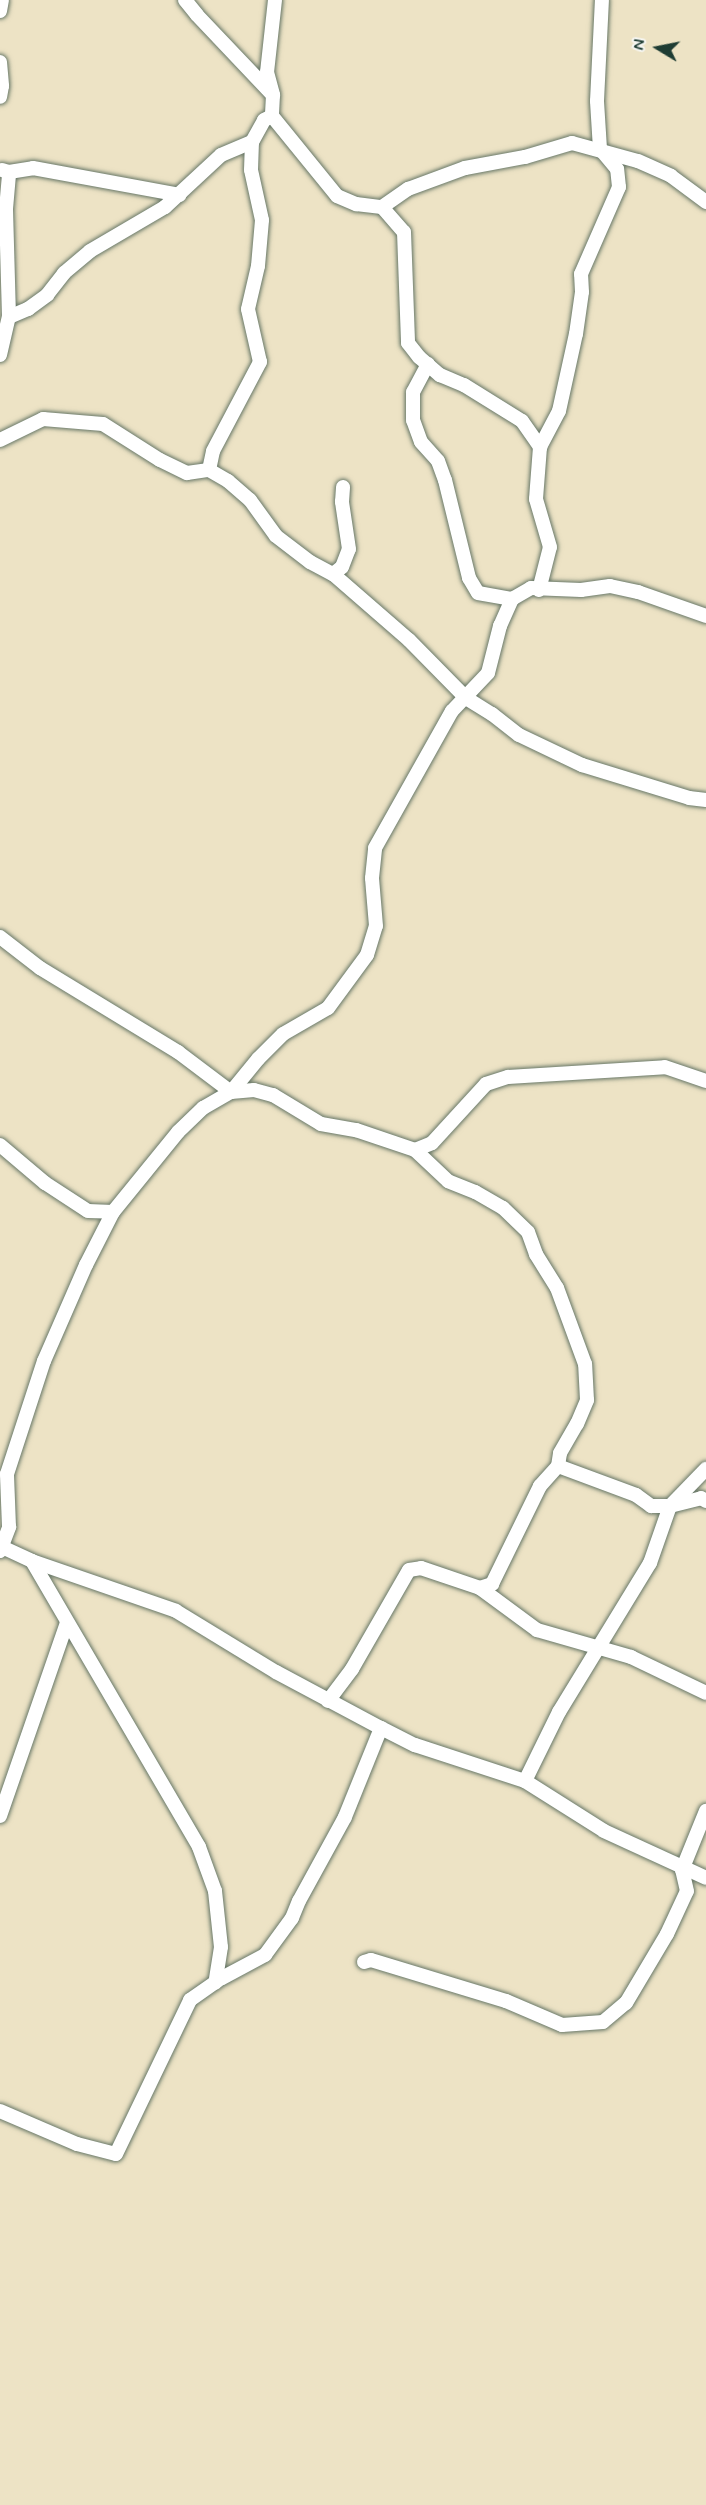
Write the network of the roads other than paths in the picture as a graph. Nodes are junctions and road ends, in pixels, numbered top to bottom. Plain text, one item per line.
1 (2, 0) edge
2 (185, 0) edge
3 (275, 0) edge
4 (602, 0) edge
5 (0, 11) edge
6 (0, 62) edge
7 (273, 95) junction
8 (0, 97) edge
9 (273, 116) junction
10 (252, 142) junction
11 (600, 149) junction
12 (4, 170) edge
13 (180, 195) junction
14 (706, 202) edge
15 (382, 207) junction
16 (9, 317) junction
17 (0, 355) edge
18 (428, 364) junction
19 (0, 440) edge
20 (540, 447) junction
21 (209, 470) junction
22 (343, 487) dead end
23 (333, 574) junction
24 (539, 590) junction
25 (512, 599) junction
26 (706, 616) edge
27 (466, 698) junction
28 (706, 800) edge
29 (0, 936) edge
30 (706, 1081) edge
31 (231, 1092) junction
32 (0, 1145) edge
33 (415, 1149) junction
34 (113, 1212) junction
35 (558, 1466) junction
36 (706, 1469) edge
37 (706, 1501) edge
38 (670, 1506) junction
39 (1, 1549) edge
40 (32, 1561) junction
41 (480, 1588) junction
42 (68, 1623) junction
43 (598, 1646) junction
44 (706, 1693) edge
45 (328, 1701) junction
46 (381, 1728) junction
47 (525, 1781) junction
48 (706, 1811) edge
49 (0, 1816) edge
50 (682, 1870) junction
51 (706, 1878) edge
52 (364, 1962) dead end
53 (215, 1983) junction
54 (0, 2111) edge

1 - 5 street
2 - 7 street
3 - 7 street
4 - 11 street
6 - 8 street
7 - 9 street
9 - 10 street
9 - 15 street
10 - 13 street
10 - 21 street
11 - 14 street
11 - 15 street
11 - 20 street
12 - 13 street
12 - 16 street
13 - 16 street
15 - 18 street
16 - 17 street
18 - 20 street
18 - 25 street
19 - 21 street
20 - 24 street
21 - 23 street
22 - 23 street
23 - 27 street
24 - 25 street
24 - 26 street
25 - 27 street
27 - 28 street
27 - 31 street
29 - 31 street
30 - 33 street
31 - 33 street
31 - 34 street
32 - 34 street
33 - 35 street
34 - 39 street
35 - 38 street
35 - 41 street
36 - 38 street
37 - 38 street
38 - 43 street
39 - 40 street
40 - 42 street
40 - 45 street
41 - 43 street
41 - 45 street
42 - 49 street
42 - 53 street
43 - 44 street
43 - 47 street
45 - 46 street
46 - 47 street
46 - 53 street
47 - 50 street
48 - 50 street
50 - 51 street
50 - 52 street
53 - 54 street

